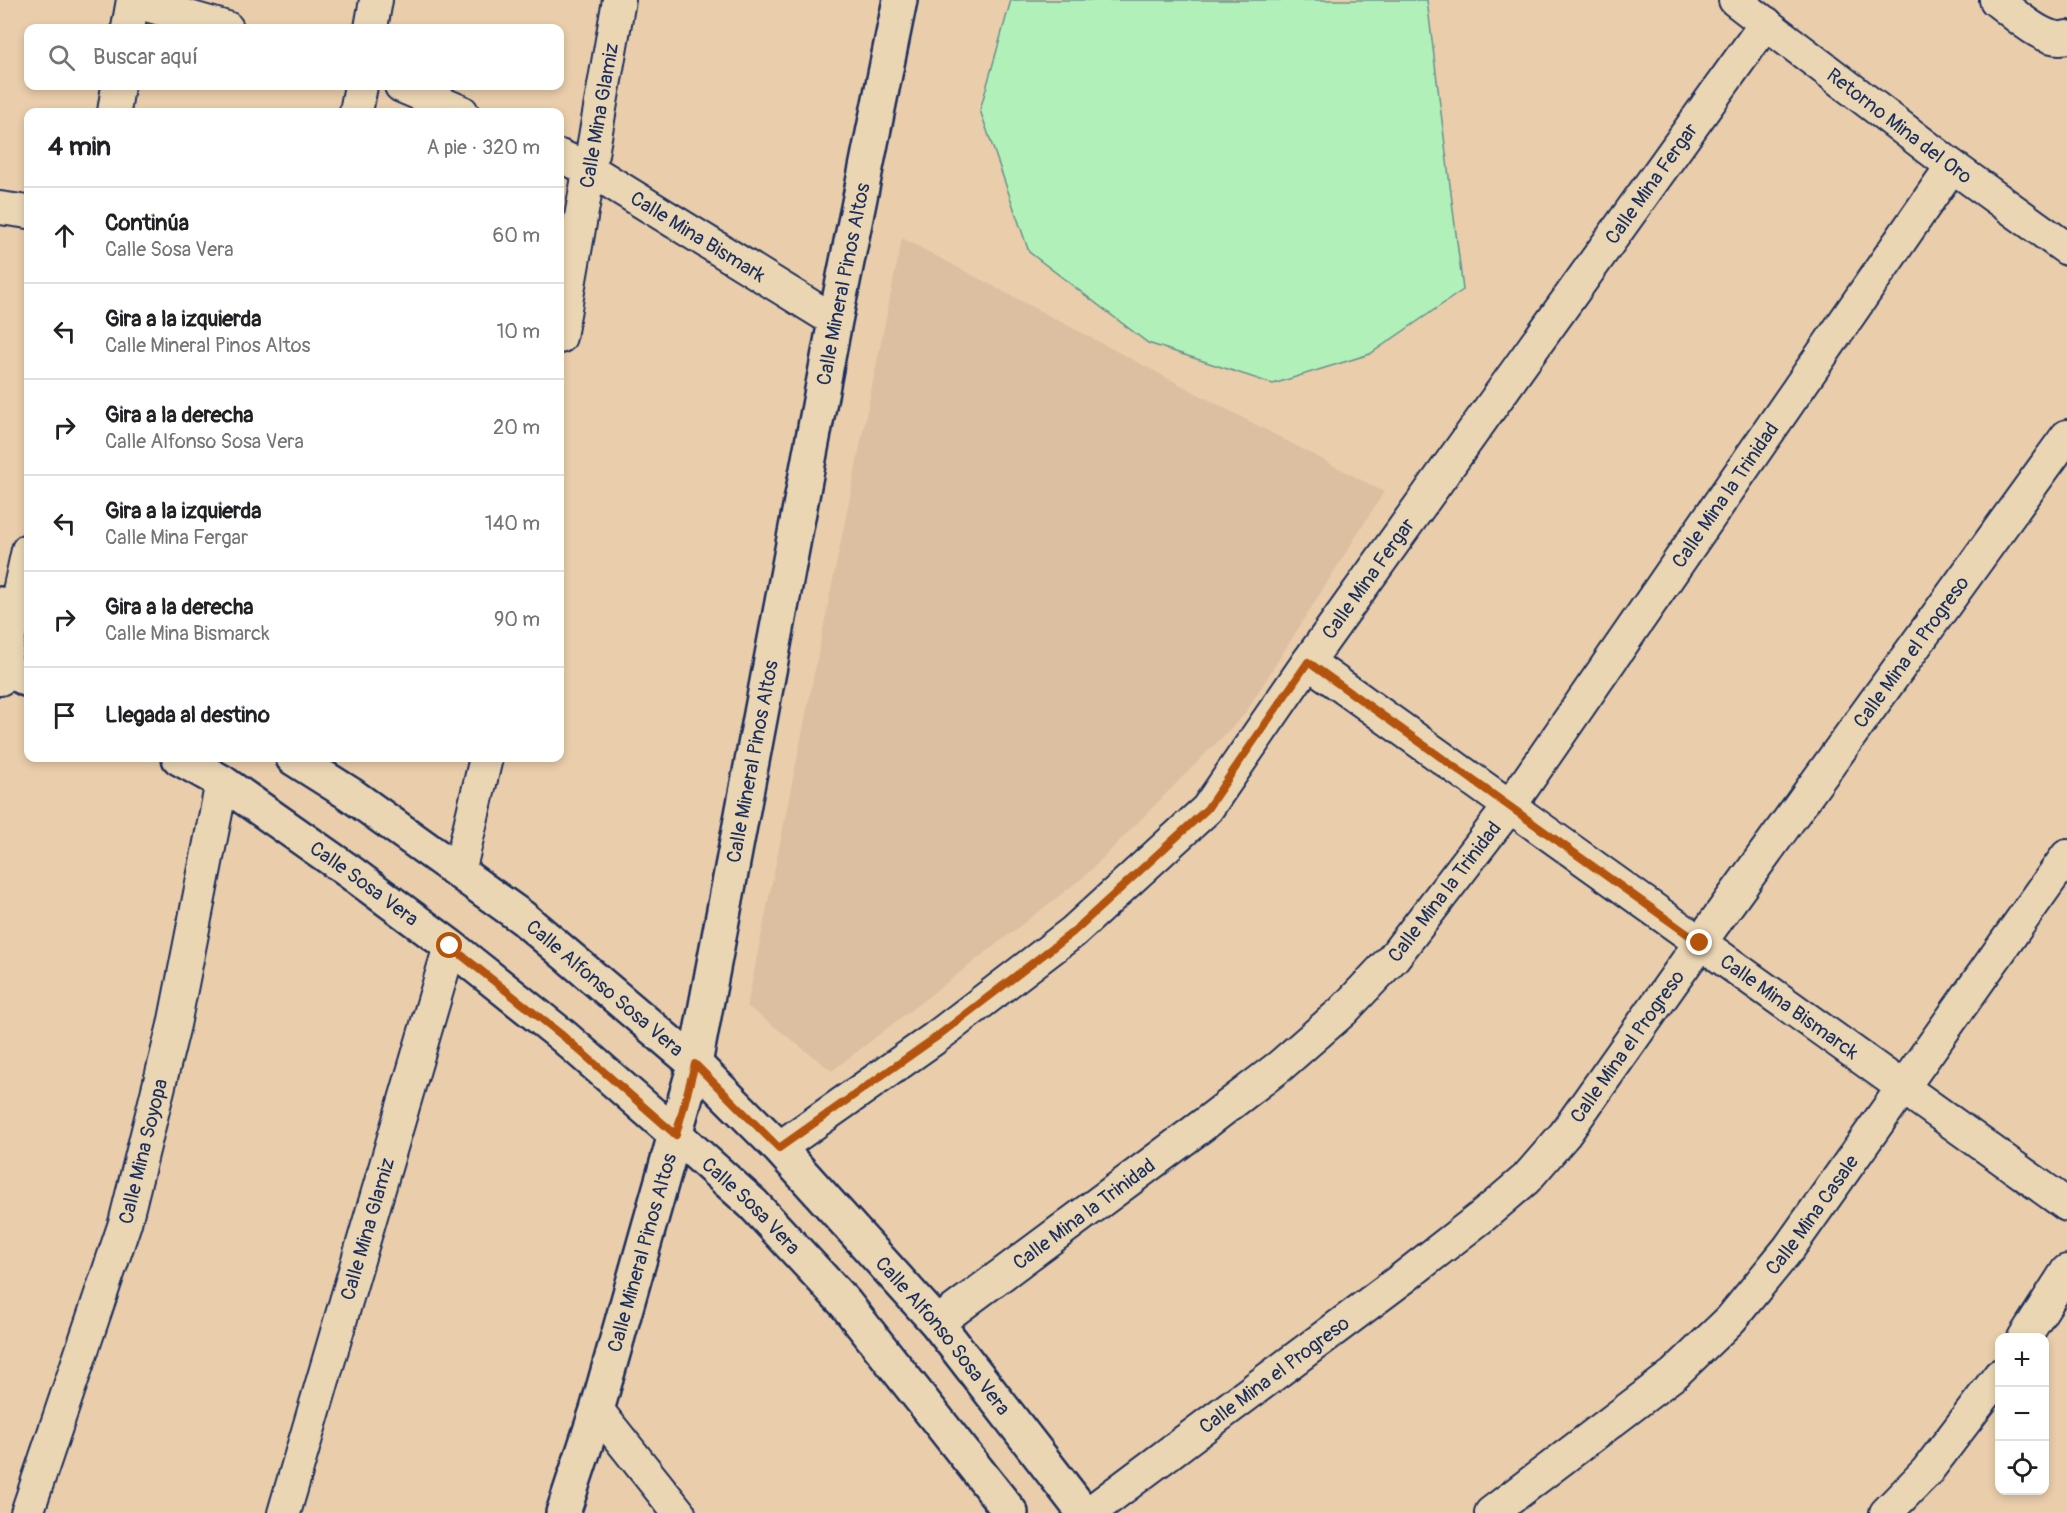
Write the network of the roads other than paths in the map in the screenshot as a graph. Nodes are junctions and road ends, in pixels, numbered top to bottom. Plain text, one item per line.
1 (133, 0) edge
2 (376, 0) edge
3 (619, 0) edge
4 (900, 0) edge
5 (1735, 0) edge
6 (1996, 0) edge
7 (1766, 23) junction
8 (129, 24) edge
9 (214, 24) edge
10 (372, 24) edge
11 (2067, 37) edge
12 (117, 90) edge
13 (360, 90) edge
14 (410, 90) edge
15 (115, 108) edge
16 (357, 108) edge
17 (453, 108) edge
18 (564, 158) edge
19 (1952, 166) junction
20 (589, 169) junction
21 (0, 208) edge
22 (24, 211) edge
23 (2067, 249) edge
24 (564, 314) edge
25 (835, 321) junction
26 (2067, 436) edge
27 (24, 569) edge
28 (15, 611) edge
29 (1308, 662) junction
30 (8, 673) edge
31 (186, 762) edge
32 (299, 762) edge
33 (485, 762) edge
34 (222, 782) junction
35 (1510, 806) junction
36 (2067, 856) edge
37 (459, 872) junction
38 (1700, 943) junction
39 (450, 946) junction
40 (695, 1064) junction
41 (1903, 1088) junction
42 (676, 1135) junction
43 (779, 1148) junction
44 (2067, 1205) edge
45 (2067, 1271) edge
46 (937, 1323) junction
47 (2027, 1333) edge
48 (1995, 1382) edge
49 (597, 1410) junction
50 (27, 1513) edge
51 (284, 1513) edge
52 (563, 1513) edge
53 (679, 1513) edge
54 (1011, 1513) edge
55 (1084, 1513) edge
56 (1089, 1513) edge
57 (1491, 1513) edge
58 (1886, 1513) edge

1 - 8 street
1 - 9 street
2 - 10 street
3 - 20 street, Calle Mina Glamiz
4 - 25 main road, Calle Mineral Pinos Altos
5 - 7 street, Retorno Mina del Oro
6 - 11 street
7 - 19 street, Retorno Mina del Oro
7 - 29 street, Calle Mina Fergar
12 - 15 street
13 - 16 street
14 - 17 street
18 - 20 street, Calle Mina Bismark
19 - 23 street, Retorno Mina del Oro
19 - 35 street, Calle Mina la Trinidad
20 - 24 street, Calle Mina Glamiz
20 - 25 street, Calle Mina Bismark
21 - 22 street
25 - 40 main road, Calle Mineral Pinos Altos
26 - 38 street, Calle Mina el Progreso
27 - 28 street
28 - 30 street
29 - 35 street, Calle Mina Bismarck
29 - 43 street, Calle Mina Fergar
31 - 34 main road, Calle Sosa Vera
32 - 37 main road, Calle Alfonso Sosa Vera
33 - 37 street
34 - 39 main road, Calle Sosa Vera
34 - 50 street, Calle Mina Soyopa
35 - 38 street, Calle Mina Bismarck
35 - 46 street, Calle Mina la Trinidad
36 - 41 street, Calle Mina Casale
37 - 40 main road, Calle Alfonso Sosa Vera
38 - 41 street, Calle Mina Bismarck
38 - 56 street, Calle Mina el Progreso
39 - 42 main road, Calle Sosa Vera
39 - 51 street, Calle Mina Glamiz
40 - 42 main road, Calle Mineral Pinos Altos
40 - 43 main road, Calle Alfonso Sosa Vera
41 - 44 street, Calle Mina Bismarck
41 - 57 street, Calle Mina Casale
42 - 49 main road, Calle Mineral Pinos Altos
42 - 54 main road, Calle Sosa Vera
43 - 46 main road, Calle Alfonso Sosa Vera
45 - 47 street
46 - 55 main road, Calle Alfonso Sosa Vera
48 - 58 street
49 - 52 main road, Calle Mineral Pinos Altos
49 - 53 street

